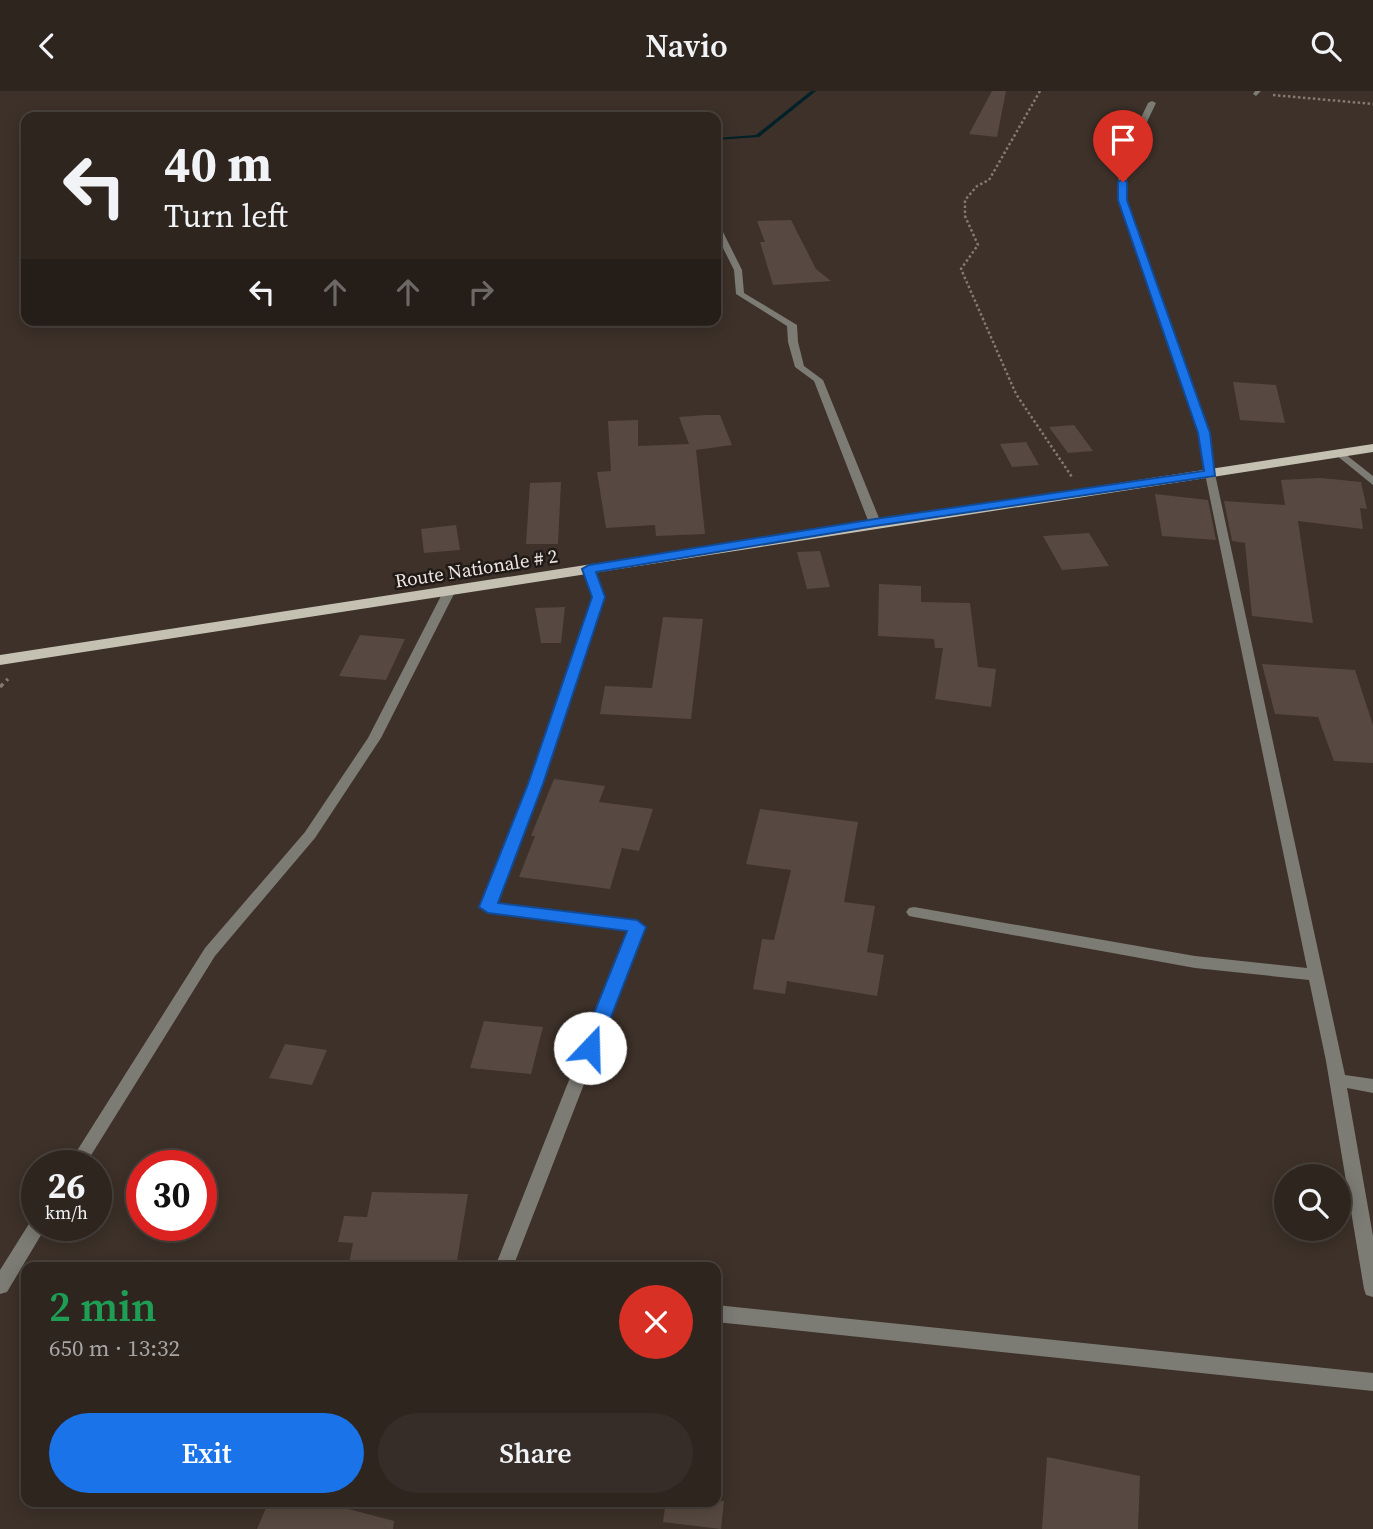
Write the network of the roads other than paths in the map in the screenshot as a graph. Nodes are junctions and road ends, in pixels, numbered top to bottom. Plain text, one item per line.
1 (1152, 103) dead end
2 (721, 236) edge
3 (1373, 448) edge
4 (1340, 453) junction
5 (1210, 474) junction
6 (1373, 482) edge
7 (875, 523) junction
8 (589, 569) junction
9 (449, 592) junction
10 (0, 660) edge
11 (914, 912) dead end
12 (1315, 975) junction
13 (1337, 1080) junction
14 (1373, 1086) edge
15 (85, 1150) edge
16 (28, 1241) edge
17 (506, 1262) edge
18 (0, 1286) edge
19 (1373, 1289) edge
20 (721, 1314) edge
21 (1373, 1382) edge

1 - 5 street
2 - 7 street
3 - 4 main road, Route Nationale # 2
4 - 5 main road, Route Nationale # 2
4 - 6 street
5 - 7 main road, Route Nationale # 2
5 - 12 street
7 - 8 main road, Route Nationale # 2
8 - 9 main road, Route Nationale # 2
8 - 17 street
9 - 10 main road, Route Nationale # 2
9 - 15 street
11 - 12 street
12 - 13 street
13 - 14 street
13 - 19 street
16 - 18 street
20 - 21 street

